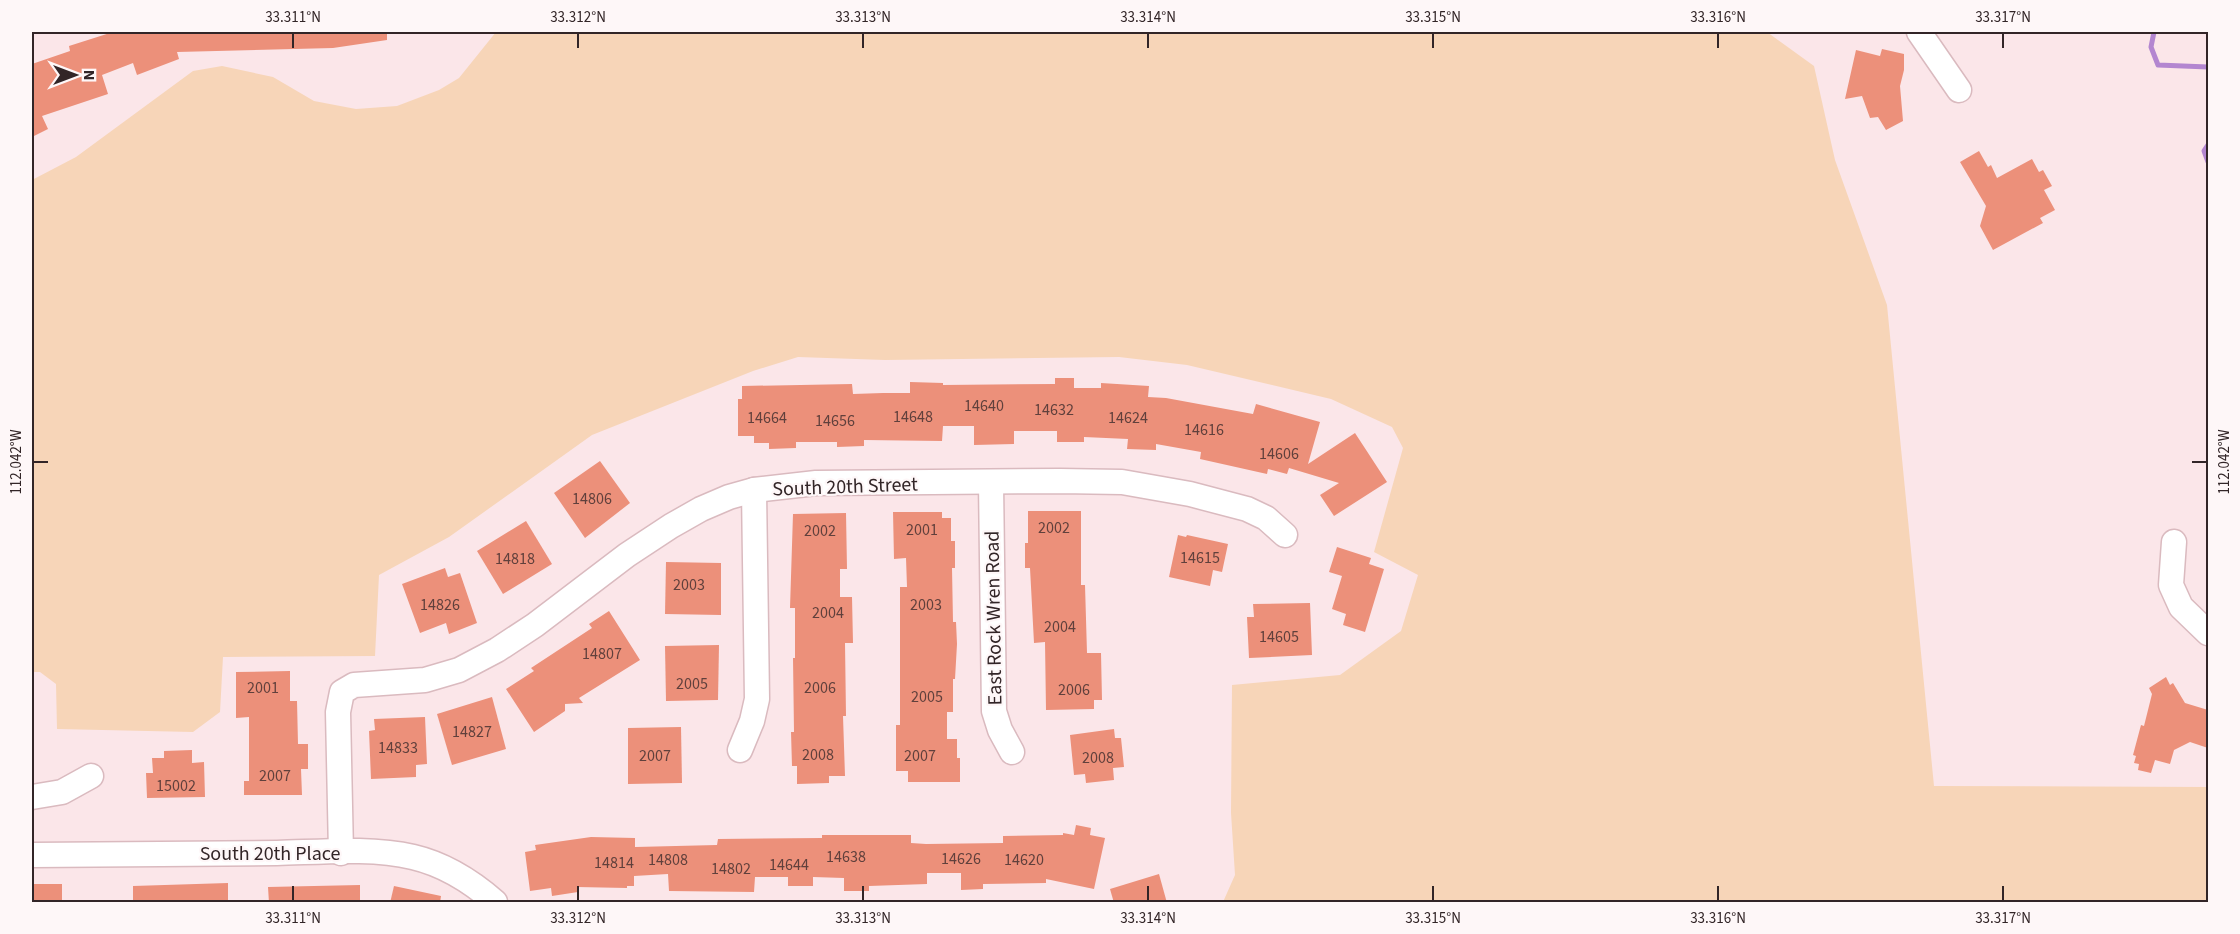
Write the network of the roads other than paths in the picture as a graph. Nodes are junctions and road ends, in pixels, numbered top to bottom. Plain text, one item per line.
1 (1919, 32) edge
2 (1959, 90) dead end
3 (991, 482) junction
4 (754, 490) junction
5 (1285, 535) dead end
6 (2174, 542) dead end
7 (2208, 633) edge
8 (740, 750) dead end
9 (1012, 752) dead end
10 (91, 776) dead end
11 (32, 797) edge
12 (341, 853) junction
13 (32, 855) edge
14 (495, 903) edge

1 - 2 street
3 - 4 street, South 20th Street
3 - 5 street, South 20th Street
3 - 9 street, East Rock Wren Road
4 - 8 street
4 - 12 street, South 20th Street
6 - 7 street
10 - 11 street
12 - 13 street, South 20th Place
12 - 14 street, South 20th Place

